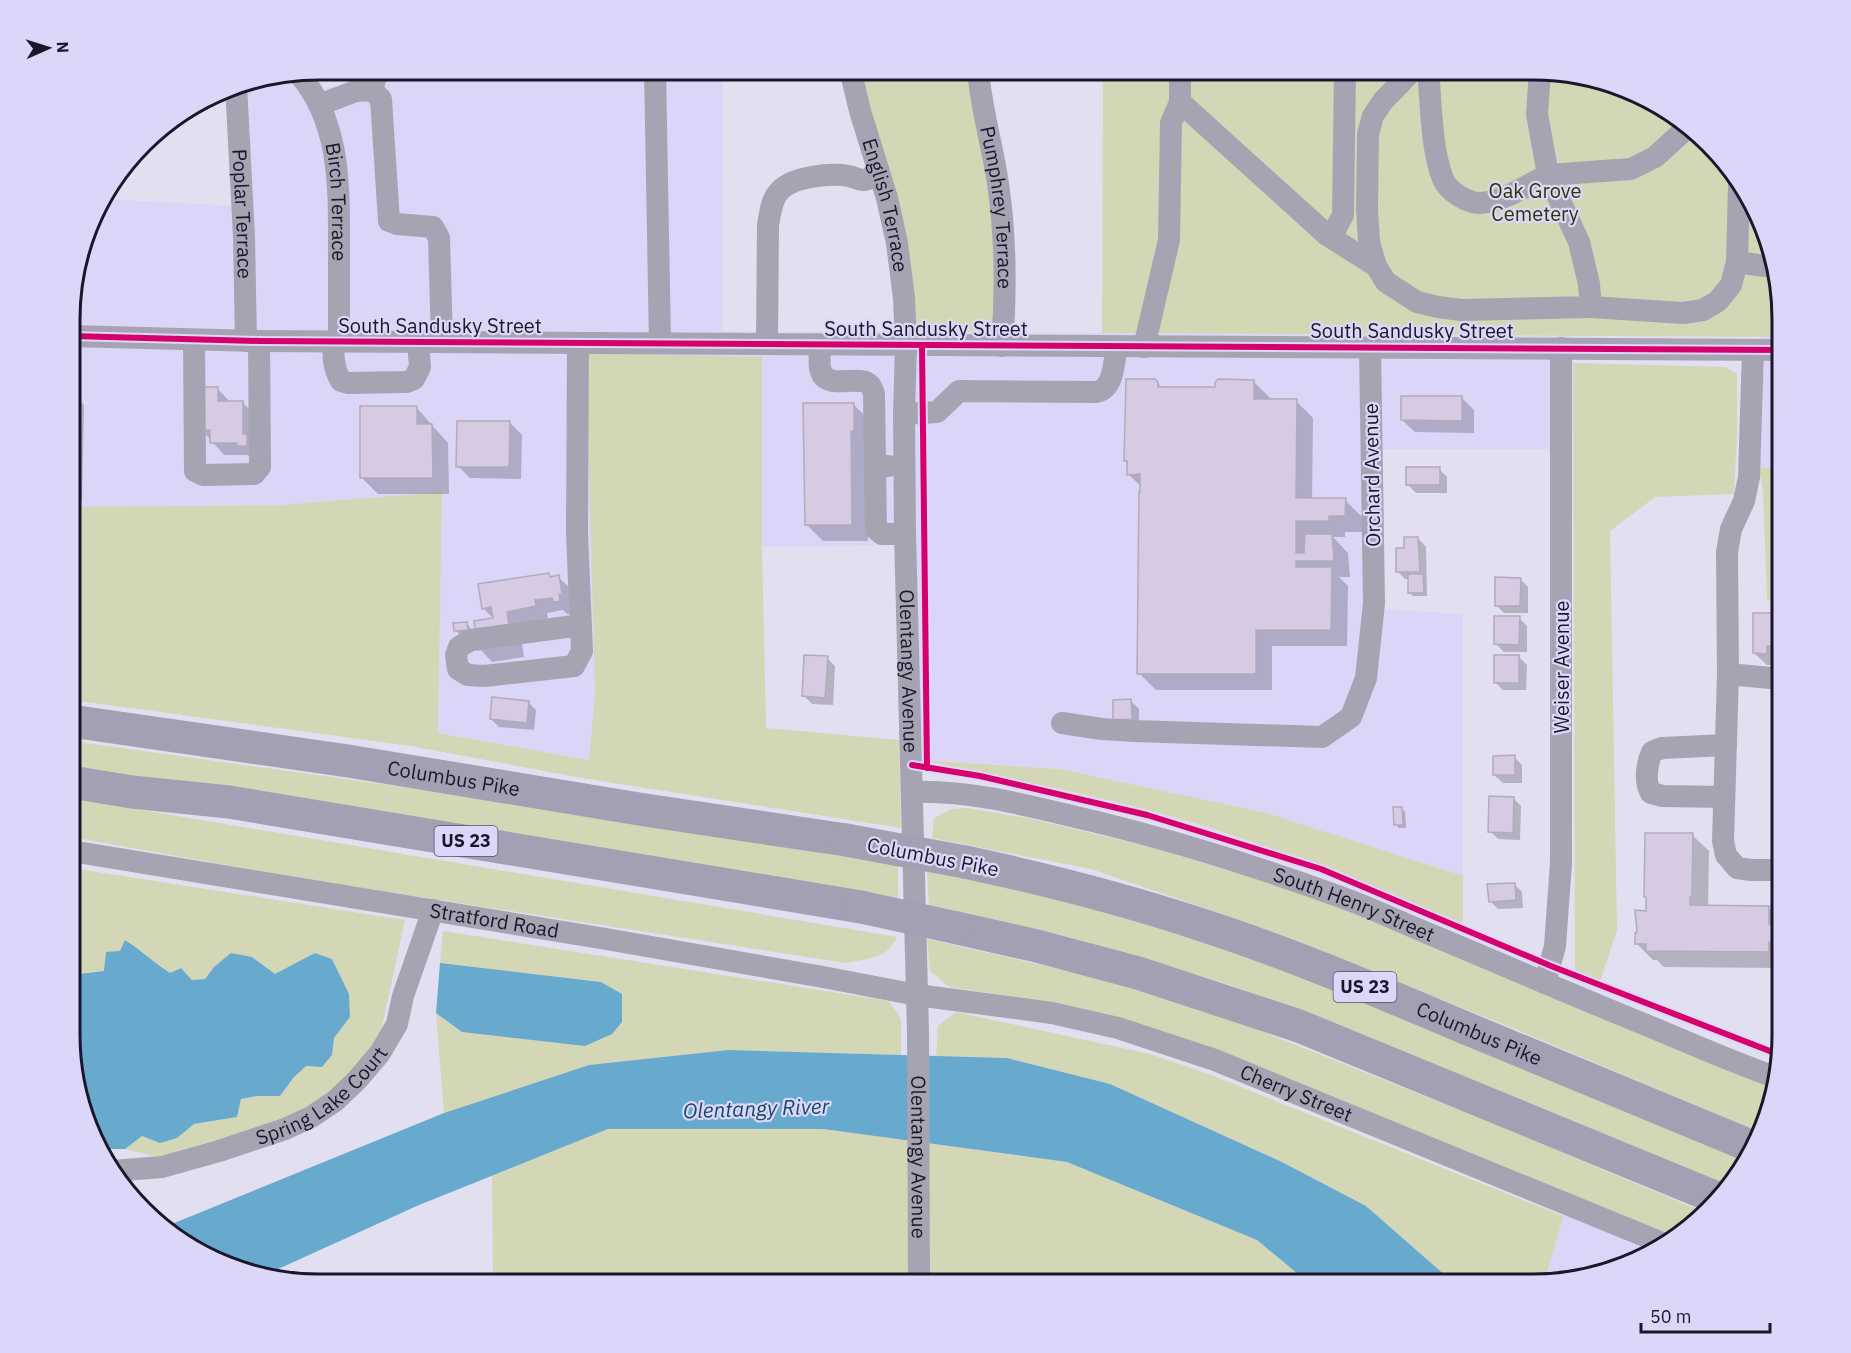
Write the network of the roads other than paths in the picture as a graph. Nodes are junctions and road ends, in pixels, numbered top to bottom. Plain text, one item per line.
1 (304, 80) edge
2 (375, 80) edge
3 (655, 80) edge
4 (853, 80) edge
5 (979, 80) edge
6 (1180, 80) edge
7 (1346, 80) edge
8 (1403, 80) edge
9 (1429, 80) edge
10 (1539, 80) edge
11 (236, 94) edge
12 (1180, 102) junction
13 (319, 105) junction
14 (1682, 132) edge
15 (878, 169) junction
16 (1548, 175) junction
17 (1738, 196) edge
18 (1327, 235) junction
19 (1737, 262) junction
20 (1376, 266) junction
21 (1766, 266) edge
22 (1592, 307) junction
23 (80, 336) edge
24 (194, 340) junction
25 (253, 341) junction
26 (337, 342) junction
27 (418, 342) junction
28 (442, 342) junction
29 (578, 343) junction
30 (660, 344) junction
31 (767, 344) junction
32 (820, 345) junction
33 (906, 345) junction
34 (1002, 346) junction
35 (1117, 347) junction
36 (1144, 347) junction
37 (1370, 348) junction
38 (1561, 348) junction
39 (1753, 350) junction
40 (1772, 350) edge
41 (904, 414) junction
42 (875, 466) junction
43 (905, 466) junction
44 (905, 534) junction
45 (581, 625) junction
46 (1728, 674) junction
47 (1772, 678) edge
48 (80, 722) edge
49 (1062, 723) dead end
50 (1726, 744) junction
51 (80, 783) edge
52 (912, 792) junction
53 (1724, 797) junction
54 (80, 851) edge
55 (1772, 870) edge
56 (433, 910) junction
57 (1545, 983) junction
58 (917, 995) junction
59 (1768, 1074) edge
60 (1745, 1144) edge
61 (122, 1170) edge
62 (1710, 1195) edge
63 (1655, 1240) edge
64 (919, 1274) edge

1 - 13 street, Birch Terrace
2 - 13 street
2 - 28 street
3 - 30 street
4 - 15 street, English Terrace
5 - 34 street, Pumphrey Terrace
6 - 12 street
7 - 18 street
8 - 20 street
9 - 16 street
10 - 16 street
11 - 25 street, Poplar Terrace
12 - 18 street
12 - 36 street
13 - 26 street, Birch Terrace
14 - 16 street
15 - 31 street
15 - 33 street, English Terrace
16 - 22 street
17 - 19 street
18 - 20 street
19 - 21 street
19 - 22 street
20 - 22 street
23 - 24 street, South Sandusky Street
24 - 25 street, South Sandusky Street
24 - 25 street, Poplar Terrace
25 - 26 street, South Sandusky Street
26 - 27 street, South Sandusky Street
26 - 27 street, Birch Terrace
27 - 28 street, South Sandusky Street
28 - 29 street, South Sandusky Street
29 - 30 street, South Sandusky Street
29 - 45 street
30 - 31 street, South Sandusky Street
31 - 32 street, South Sandusky Street
32 - 33 street, South Sandusky Street
32 - 42 street
33 - 34 street, South Sandusky Street
33 - 41 street, Olentangy Avenue
34 - 35 street, South Sandusky Street
35 - 36 street, South Sandusky Street
35 - 41 street
36 - 37 street, South Sandusky Street
37 - 38 street, South Sandusky Street
37 - 49 street, Orchard Avenue
38 - 39 street, South Sandusky Street
38 - 57 street, Weiser Avenue
39 - 40 street, South Sandusky Street
39 - 46 street
41 - 43 street, Olentangy Avenue
42 - 43 street
42 - 44 street
43 - 44 street, Olentangy Avenue
44 - 52 street, Olentangy Avenue
45 - 45 street
46 - 47 street
46 - 50 street
48 - 60 highway, Columbus Pike / US 23, bridge
50 - 53 street
50 - 53 street
51 - 62 highway, US 23, bridge
52 - 57 street, South Henry Street
52 - 58 street, Olentangy Avenue
53 - 55 street
54 - 56 street, Stratford Road
56 - 58 street, Stratford Road
56 - 61 street, Spring Lake Court
57 - 59 street, South Henry Street
58 - 63 street, Cherry Street
58 - 64 street, Olentangy Avenue

